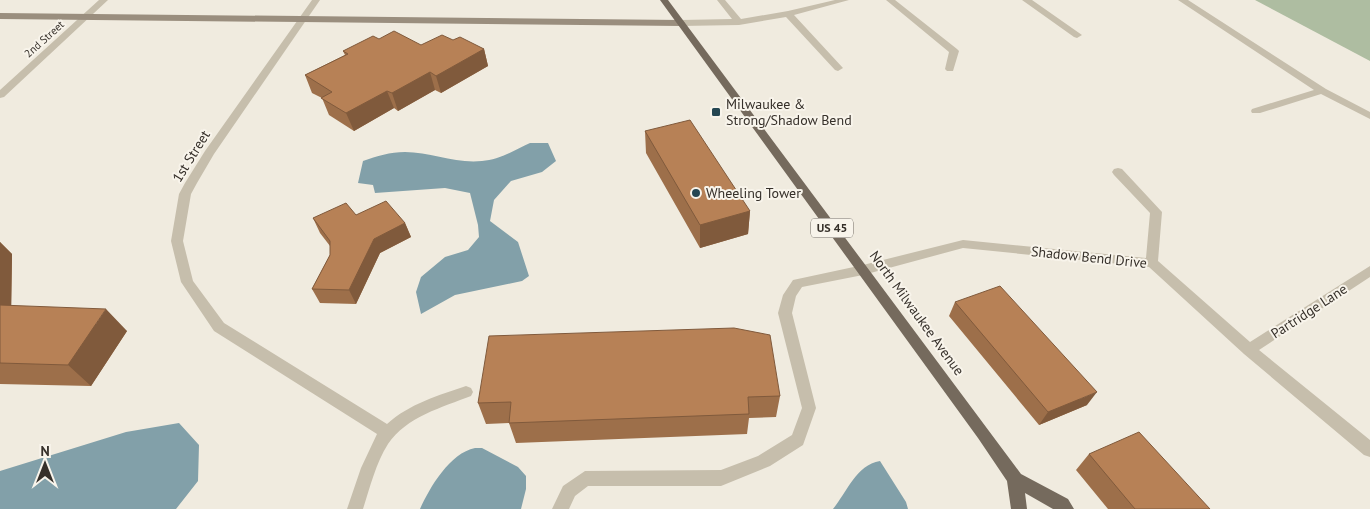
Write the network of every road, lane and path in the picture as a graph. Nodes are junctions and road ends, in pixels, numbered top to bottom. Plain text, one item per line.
1 (104, 0) edge
2 (316, 0) edge
3 (664, 0) edge
4 (720, 0) edge
5 (845, 0) edge
6 (890, 0) edge
7 (1026, 0) edge
8 (1182, 0) edge
9 (821, 2) edge
10 (788, 14) junction
11 (0, 16) edge
12 (86, 16) junction
13 (304, 18) junction
14 (739, 22) junction
15 (681, 23) junction
16 (1077, 35) dead end
17 (838, 68) dead end
18 (950, 69) dead end
19 (1322, 90) junction
20 (0, 95) edge
21 (1256, 111) dead end
22 (1370, 116) edge
23 (1118, 172) dead end
24 (1152, 263) junction
25 (863, 270) junction
26 (1370, 271) edge
27 (1249, 350) junction
28 (466, 392) dead end
29 (387, 432) junction
30 (1370, 450) edge
31 (1015, 478) junction
32 (355, 509) edge
33 (560, 509) edge
34 (1020, 509) edge
35 (1066, 509) edge

1 - 12 street, 2nd Street
2 - 13 street, 1st Street
3 - 15 main road, North Milwaukee Avenue / US 45
4 - 14 street
5 - 9 street
6 - 18 street
7 - 16 street
8 - 19 street
9 - 10 street
10 - 14 street
10 - 17 street
11 - 12 street
12 - 13 street
12 - 20 street, 2nd Street
13 - 15 street
13 - 29 street, 1st Street
14 - 15 street
15 - 25 main road, North Milwaukee Avenue / US 45
19 - 21 street
19 - 22 street
23 - 24 street
24 - 25 street, Shadow Bend Drive
24 - 27 street, Shadow Bend Drive
25 - 31 main road, North Milwaukee Avenue / US 45
25 - 33 street, Shadow Bend Drive
26 - 27 street, Partridge Lane
27 - 30 street, Shadow Bend Drive
28 - 29 street
29 - 32 street
31 - 34 main road, North Milwaukee Avenue / US 45
31 - 35 main road, North Milwaukee Avenue / US 45

